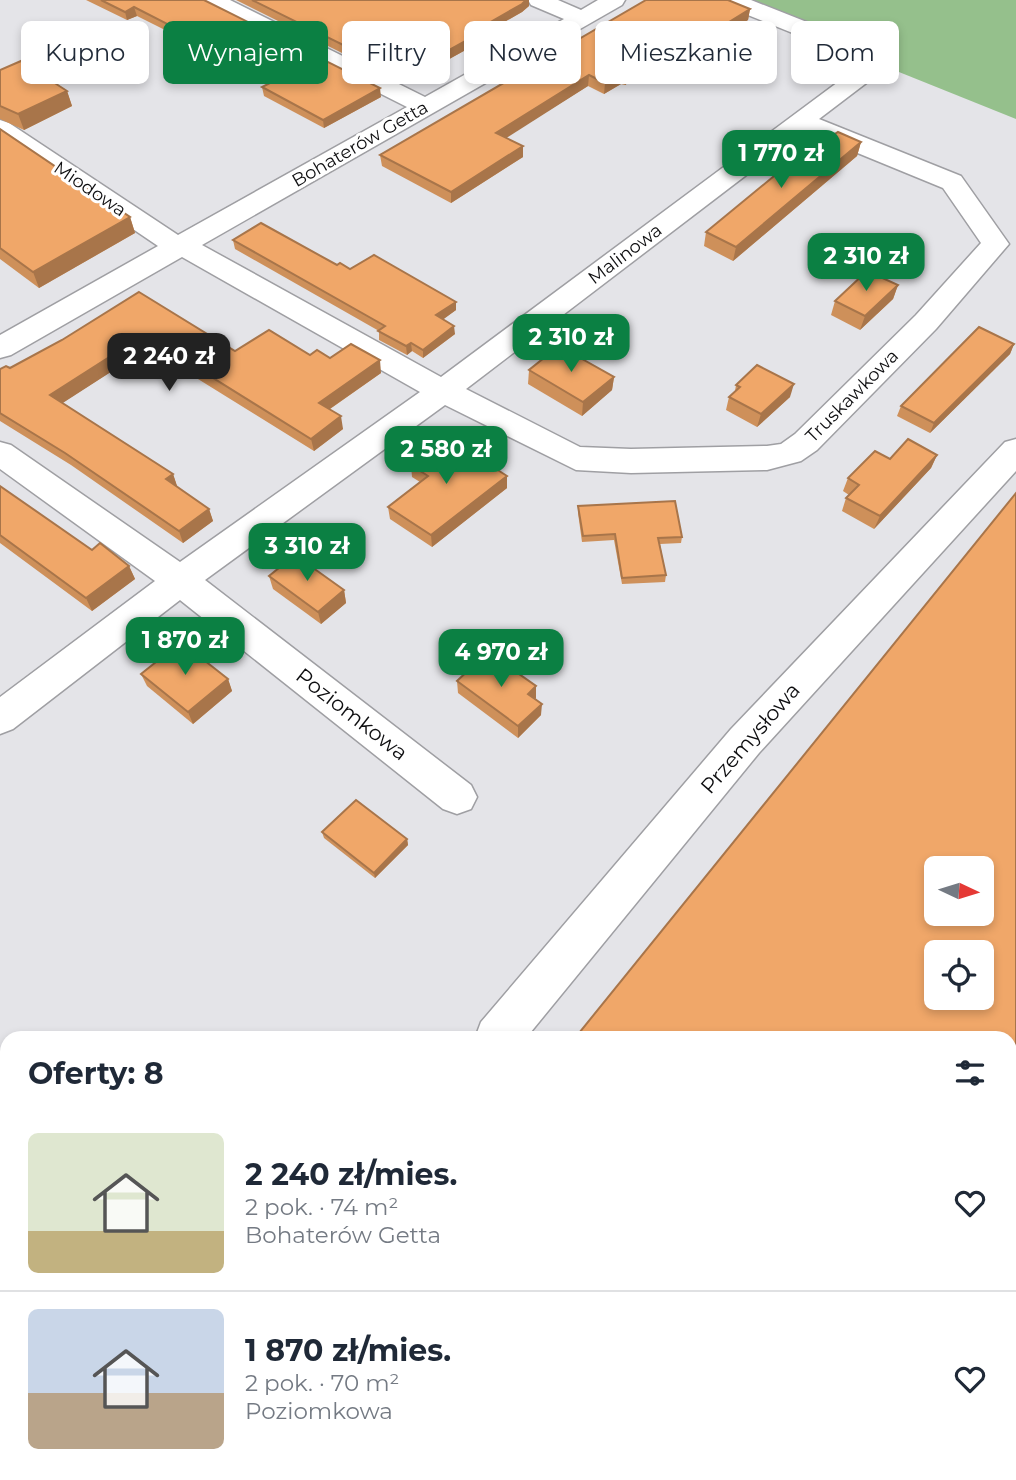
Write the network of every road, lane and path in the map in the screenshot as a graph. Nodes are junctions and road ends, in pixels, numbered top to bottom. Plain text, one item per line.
1 (214, 0) edge
2 (539, 0) edge
3 (614, 0) edge
4 (732, 0) edge
5 (580, 18) junction
6 (425, 106) junction
7 (801, 121) junction
8 (0, 128) edge
9 (181, 247) junction
10 (0, 348) edge
11 (443, 391) junction
12 (1016, 450) edge
13 (0, 453) edge
14 (180, 580) junction
15 (0, 719) edge
16 (457, 797) dead end
17 (503, 1031) edge

1 - 6 street
2 - 5 street
3 - 5 street, Bohaterów Getta
4 - 7 street, Malinowa
5 - 6 street, Bohaterów Getta
6 - 9 street, Bohaterów Getta
7 - 11 street, Malinowa
7 - 11 street, Truskawkowa
8 - 9 street, Miodowa
9 - 10 street, Bohaterów Getta
9 - 11 street
11 - 14 street, Malinowa
12 - 17 street, Przemysłowa
13 - 14 street
14 - 15 street, Malinowa
14 - 16 street, Poziomkowa

